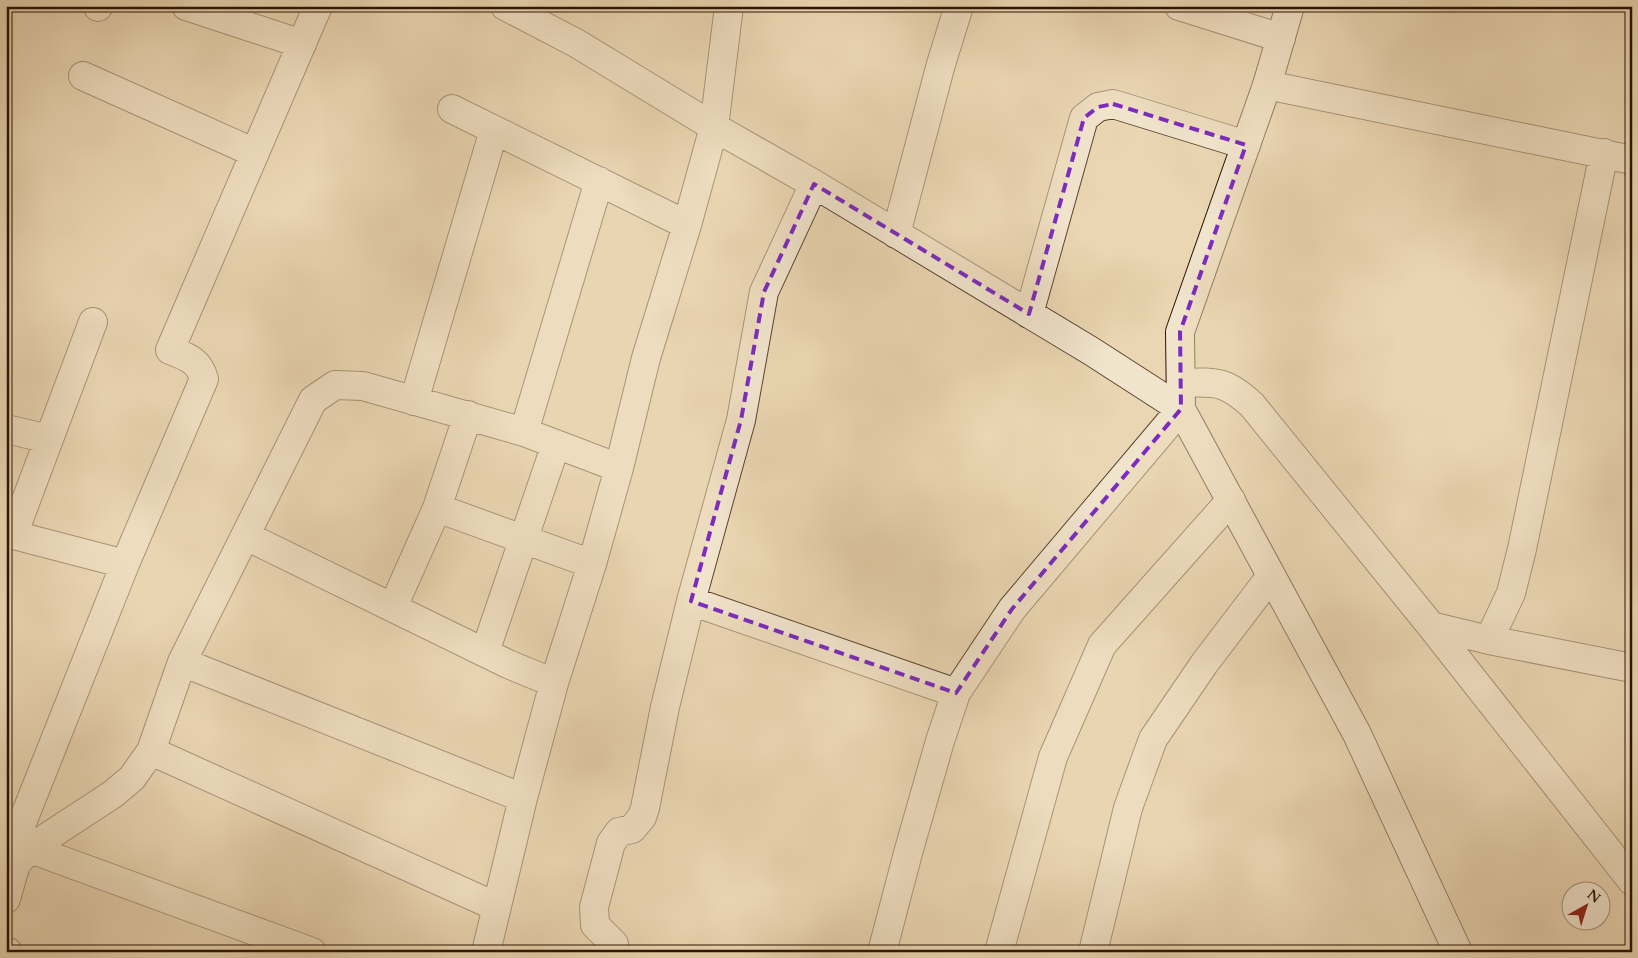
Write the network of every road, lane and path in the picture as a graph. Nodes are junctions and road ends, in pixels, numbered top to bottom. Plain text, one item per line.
1 (186, 6) edge
2 (318, 6) edge
3 (505, 6) edge
4 (729, 6) edge
5 (959, 6) edge
6 (1179, 6) edge
7 (1290, 6) edge
8 (1281, 38) junction
9 (302, 44) junction
10 (83, 76) dead end
11 (1267, 85) junction
12 (452, 109) dead end
13 (714, 127) junction
14 (494, 130) junction
15 (1246, 145) junction
16 (254, 153) junction
17 (1604, 153) junction
18 (1632, 160) edge
19 (599, 181) junction
20 (814, 184) junction
21 (687, 225) junction
22 (896, 234) junction
23 (1029, 314) junction
24 (93, 322) dead end
25 (1181, 396) junction
26 (414, 401) junction
27 (468, 416) junction
28 (6, 428) edge
29 (524, 432) junction
30 (49, 439) junction
31 (556, 444) junction
32 (619, 468) junction
33 (1231, 500) junction
34 (437, 508) junction
35 (10, 534) edge
36 (246, 536) junction
37 (524, 539) junction
38 (125, 564) junction
39 (592, 564) junction
40 (1271, 576) junction
41 (691, 601) junction
42 (393, 607) junction
43 (1432, 626) junction
44 (1489, 640) junction
45 (485, 652) junction
46 (182, 662) junction
47 (1632, 668) edge
48 (554, 683) junction
49 (956, 693) junction
50 (152, 751) junction
51 (523, 798) junction
52 (16, 844) edge
53 (1632, 881) edge
54 (6, 899) edge
55 (497, 907) junction
56 (312, 952) edge
57 (486, 952) edge
58 (615, 952) edge
59 (882, 952) edge
60 (999, 952) edge
61 (1093, 952) edge
62 (1458, 952) edge

1 - 9 street
2 - 9 street
3 - 13 street
4 - 13 street
5 - 22 street
6 - 8 street
7 - 8 street
8 - 11 street
9 - 16 street
10 - 16 street
11 - 15 street
11 - 17 street
12 - 14 street
13 - 20 street
13 - 21 street
14 - 19 street
14 - 26 street
15 - 23 street
15 - 25 street
16 - 38 street
17 - 18 street
17 - 44 street
19 - 21 street
19 - 29 street
20 - 22 street
20 - 41 street
21 - 32 street
22 - 23 street
23 - 25 street
24 - 30 street
25 - 33 street
25 - 43 street
25 - 49 street
26 - 27 street
26 - 36 street
27 - 29 street
27 - 34 street
28 - 30 street
29 - 31 street
30 - 35 street
31 - 32 street
31 - 37 street
32 - 39 street
33 - 40 street
33 - 60 street
34 - 37 street
34 - 42 street
35 - 38 street
36 - 42 street
36 - 46 street
37 - 39 street
37 - 45 street
38 - 52 street
39 - 48 street
40 - 61 street
40 - 62 street
41 - 49 street
41 - 58 street
42 - 45 street
43 - 44 street
43 - 53 street
44 - 47 street
45 - 48 street
46 - 50 street
46 - 51 street
48 - 51 street
49 - 59 street
50 - 52 street
50 - 55 street
51 - 55 street
52 - 54 street
52 - 56 street
55 - 57 street

